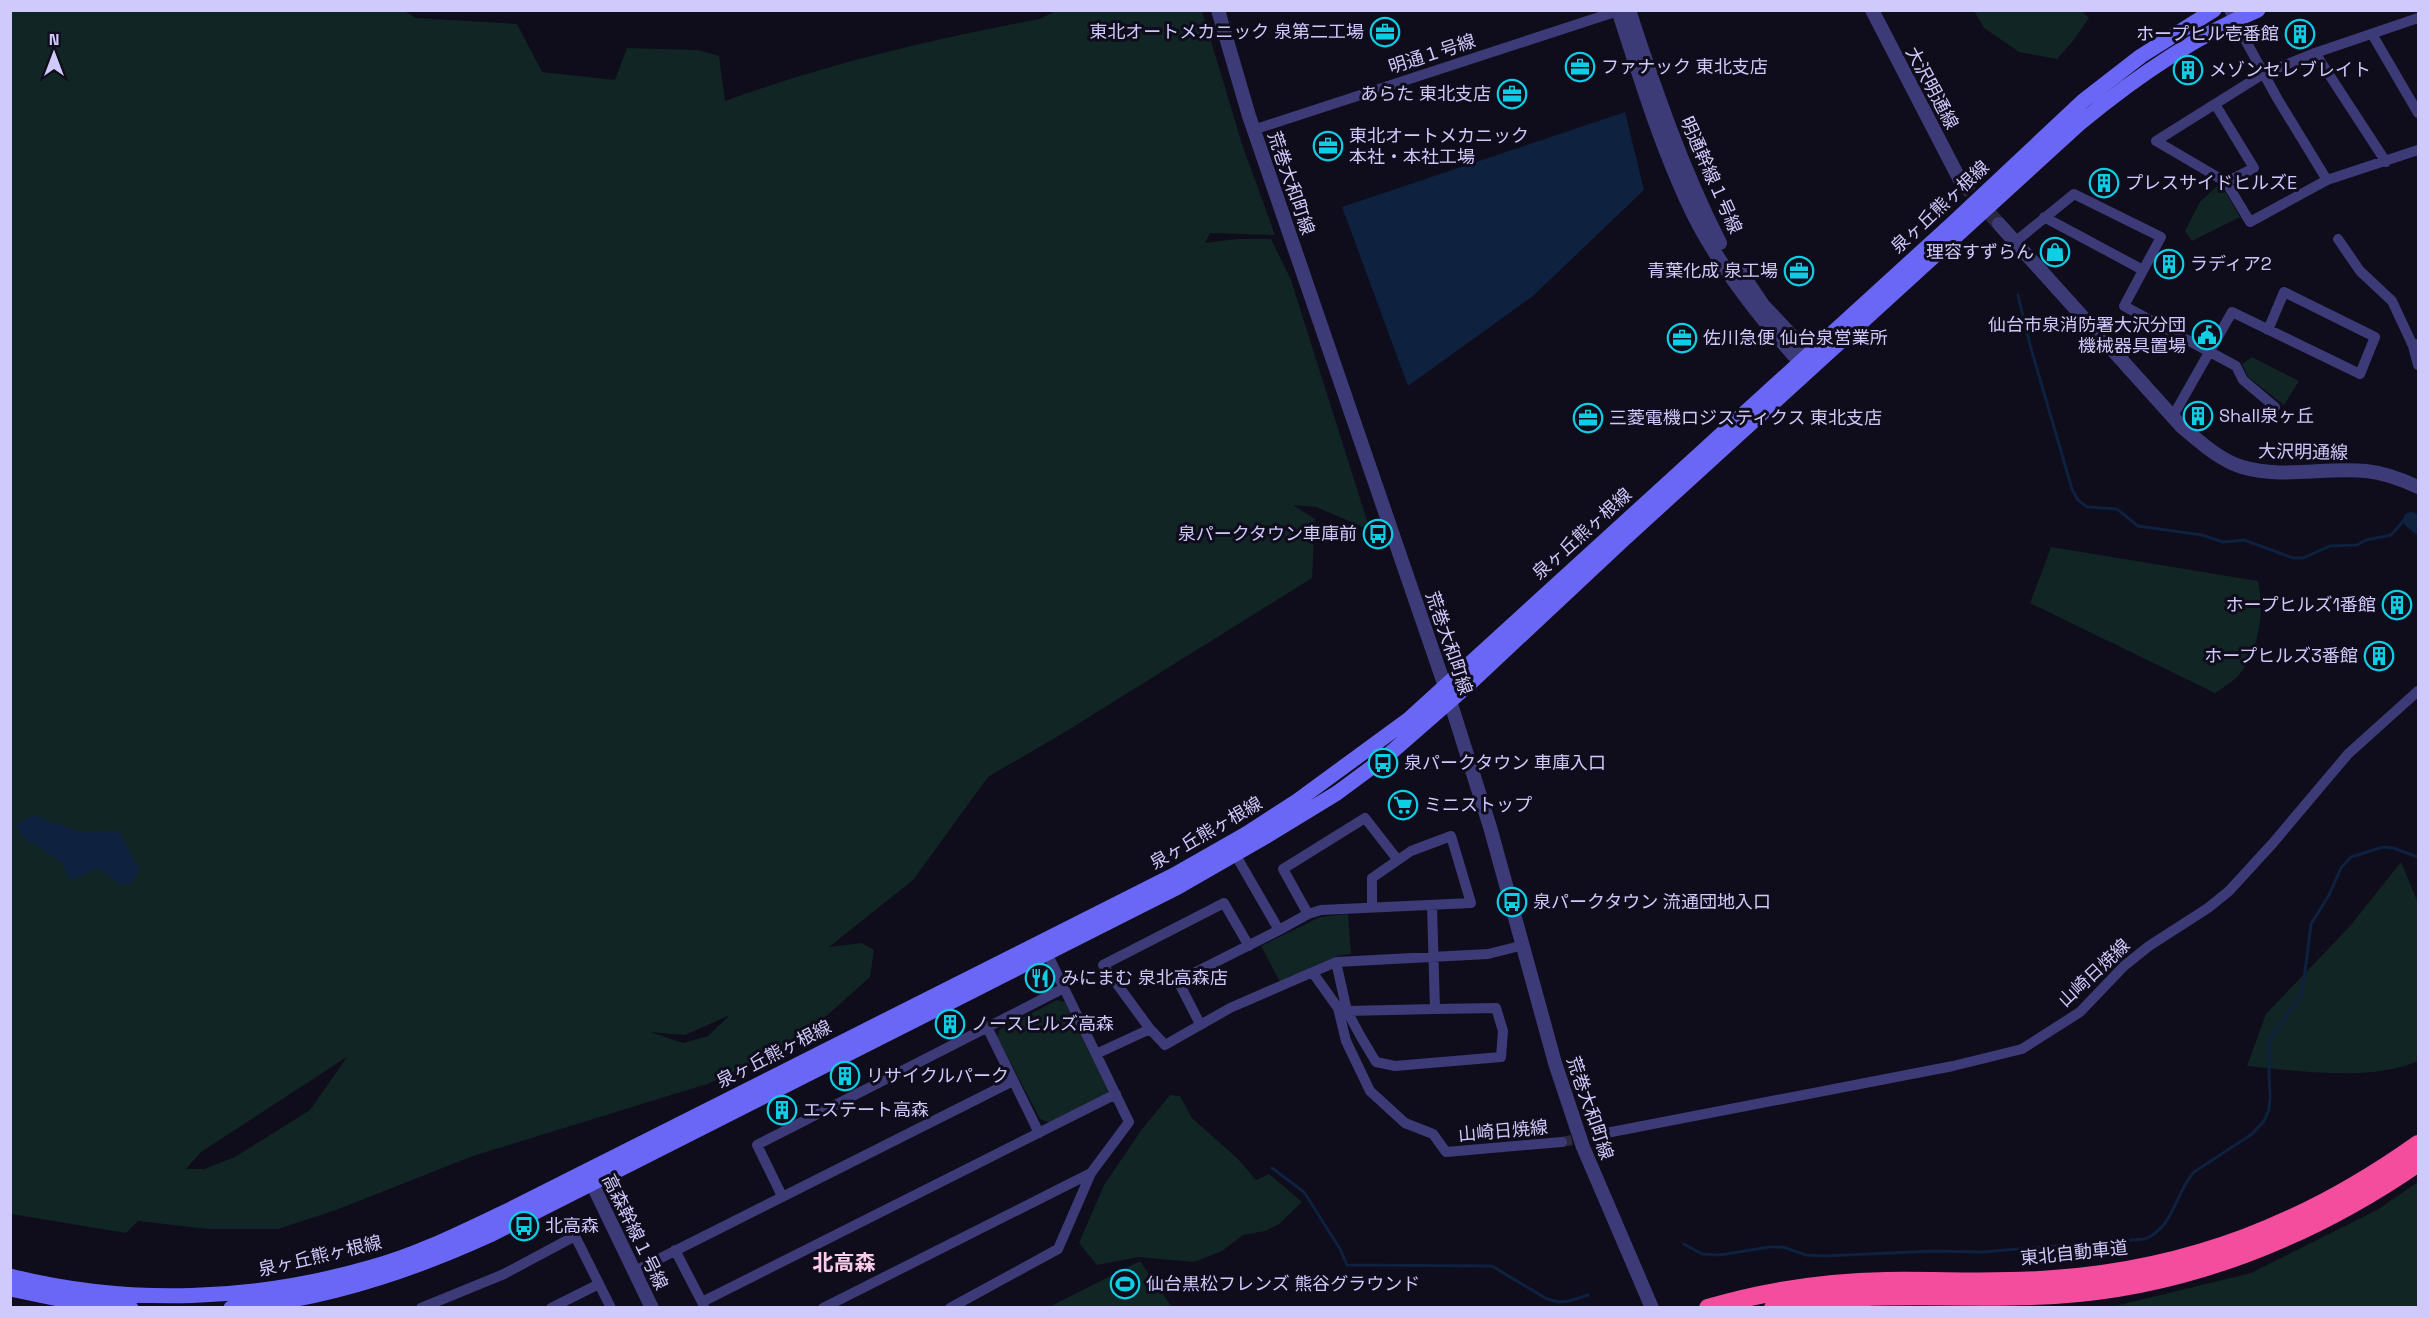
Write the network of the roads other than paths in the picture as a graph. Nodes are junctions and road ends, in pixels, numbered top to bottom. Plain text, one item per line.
1 (1218, 10) edge
2 (1629, 10) edge
3 (1872, 10) edge
4 (2214, 10) edge
5 (2258, 10) edge
6 (1619, 11) edge
7 (2232, 15) edge
8 (2418, 18) edge
9 (2372, 34) junction
10 (2315, 53) junction
11 (2263, 74) junction
12 (2215, 104) junction
13 (2418, 113) edge
14 (1253, 130) junction
15 (2418, 150) edge
16 (2386, 162) junction
17 (2327, 180) junction
18 (1962, 182) tunnel mouth
19 (2226, 182) junction
20 (2044, 217) junction
21 (2000, 224) tunnel mouth
22 (2338, 239) dead end
23 (2015, 242) junction
24 (2143, 270) junction
25 (2268, 330) junction
26 (2416, 345) edge
27 (2209, 353) junction
28 (1809, 363) junction
29 (2418, 365) edge
30 (2275, 407) dead end
31 (2173, 416) junction
32 (2418, 487) edge
33 (2418, 691) edge
34 (1448, 694) junction
35 (1235, 854) junction
36 (1397, 859) junction
37 (1432, 906) junction
38 (1372, 907) junction
39 (1308, 914) junction
40 (1279, 930) junction
41 (1524, 945) junction
42 (1248, 946) junction
43 (1044, 947) junction
44 (1433, 958) junction
45 (1336, 962) junction
46 (1313, 973) junction
47 (1064, 988) junction
48 (1435, 1009) junction
49 (1347, 1011) junction
50 (1200, 1024) junction
51 (987, 1027) junction
52 (1150, 1029) junction
53 (1096, 1054) junction
54 (1013, 1081) junction
55 (1116, 1094) junction
56 (1039, 1133) junction
57 (1596, 1135) tunnel mouth
58 (1562, 1142) tunnel mouth
59 (2417, 1149) edge
60 (1090, 1173) junction
61 (589, 1177) junction
62 (782, 1196) junction
63 (675, 1250) junction
64 (633, 1272) junction
65 (10, 1276) edge
66 (599, 1284) junction
67 (10, 1289) edge
68 (971, 1303) edge
69 (235, 1304) edge
70 (703, 1305) edge
71 (434, 1306) edge
72 (131, 1308) edge
73 (421, 1308) edge
74 (551, 1308) edge
75 (611, 1308) edge
76 (652, 1308) edge
77 (824, 1308) edge
78 (950, 1308) edge
79 (1652, 1308) edge
80 (1708, 1308) edge
81 (1773, 1308) edge

1 - 14 street, 荒巻大和町線
2 - 28 street, 明通幹線１号線
3 - 18 street, 大沢明通線
4 - 28 main road, 泉ヶ丘熊ヶ根線
5 - 7 main road, 泉ヶ丘熊ヶ根線
6 - 14 street, 明通１号線
6 - 28 street
7 - 11 street
7 - 28 main road, 泉ヶ丘熊ヶ根線
8 - 9 street
9 - 10 street
9 - 13 street
10 - 11 street
10 - 16 street
11 - 12 street
11 - 17 street
12 - 19 street
12 - 19 street
14 - 34 street, 荒巻大和町線
15 - 16 street
16 - 17 street
17 - 19 street
20 - 23 street
20 - 24 street
20 - 24 street
21 - 23 street, 大沢明通線
22 - 26 street
23 - 31 street, 大沢明通線
24 - 27 street
25 - 25 street
25 - 27 street
26 - 29 street
27 - 30 street
27 - 31 street
28 - 34 main road, 泉ヶ丘熊ヶ根線
31 - 32 street, 大沢明通線
33 - 57 street, 山崎日焼線
34 - 35 main road, 泉ヶ丘熊ヶ根線
34 - 41 street, 荒巻大和町線
34 - 43 main road, 泉ヶ丘熊ヶ根線
35 - 40 street
35 - 43 main road, 泉ヶ丘熊ヶ根線
36 - 37 street
36 - 38 street
36 - 39 street
37 - 38 street
37 - 44 street
38 - 39 street
39 - 40 street
40 - 42 street
41 - 44 street
41 - 79 street, 荒巻大和町線
42 - 50 street
42 - 52 street
43 - 47 street
43 - 61 main road, 泉ヶ丘熊ヶ根線
44 - 45 street
44 - 48 street
45 - 46 street
45 - 49 street
46 - 50 street
46 - 58 street, 山崎日焼線
47 - 51 street
47 - 53 street
48 - 49 street
48 - 49 street
50 - 52 street
51 - 54 street
51 - 62 street
52 - 53 street
53 - 55 street
54 - 56 street
54 - 62 street
55 - 56 street
55 - 60 street
56 - 70 street
59 - 80 highway, 東北自動車道
59 - 81 highway, 東北自動車道
60 - 68 street
60 - 77 street
61 - 64 street, 高森幹線１号線
61 - 69 main road, 泉ヶ丘熊ヶ根線
62 - 63 street
63 - 64 street
63 - 70 street
64 - 76 street, 高森幹線１号線
65 - 69 main road, 泉ヶ丘熊ヶ根線
66 - 71 street
66 - 74 street
66 - 75 street
67 - 72 main road
68 - 78 street
71 - 73 street

